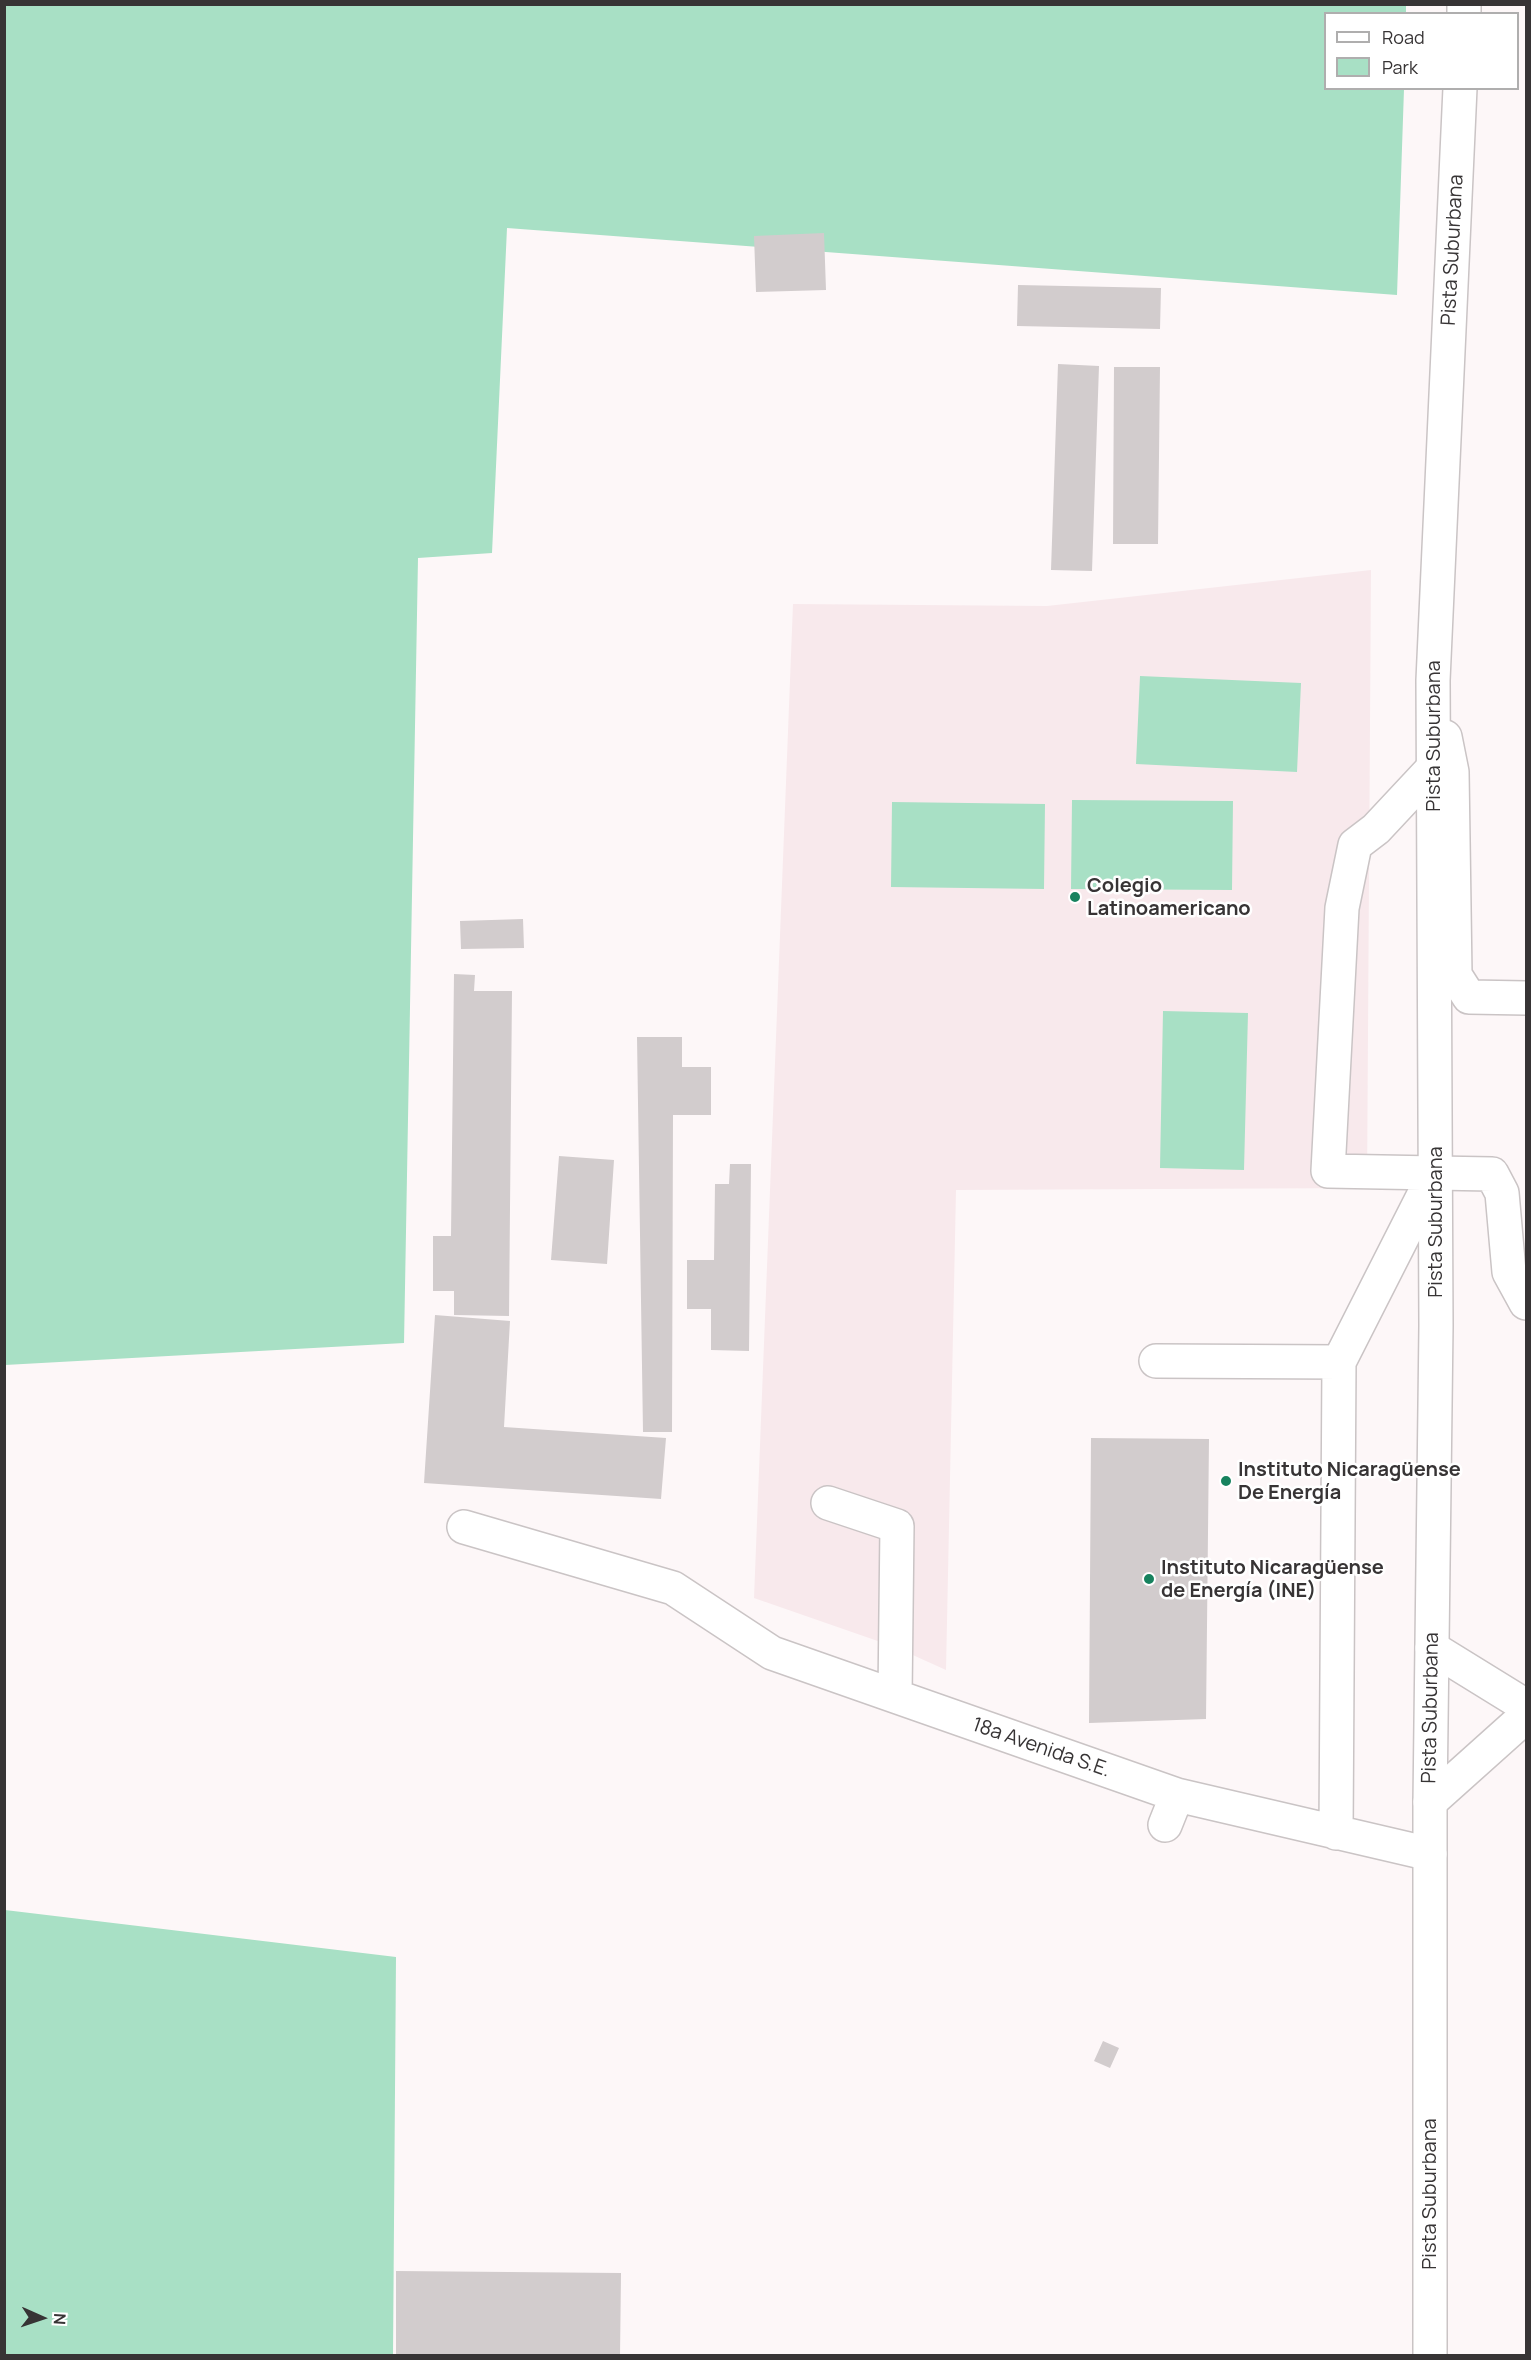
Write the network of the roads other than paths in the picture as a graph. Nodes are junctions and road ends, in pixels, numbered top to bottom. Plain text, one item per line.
1 (1460, 90) edge
2 (1433, 680) junction
3 (1434, 767) junction
4 (1527, 998) edge
5 (1435, 1173) junction
6 (1527, 1303) edge
7 (1156, 1361) dead end
8 (1339, 1362) junction
9 (828, 1503) dead end
10 (464, 1527) dead end
11 (1432, 1648) junction
12 (895, 1696) junction
13 (1527, 1706) edge
14 (1527, 1716) edge
15 (1430, 1802) junction
16 (1336, 1833) junction
17 (1430, 1854) junction
18 (1430, 2355) edge

1 - 2 main road, Pista Suburbana
2 - 3 main road, Pista Suburbana
2 - 4 main road
3 - 5 main road, Pista Suburbana
3 - 5 main road
5 - 6 main road
5 - 8 main road
5 - 11 main road, Pista Suburbana
7 - 8 main road
8 - 16 main road
9 - 12 main road
10 - 12 main road, 18a Avenida S.E.
11 - 13 main road
11 - 15 main road, Pista Suburbana
12 - 16 main road, 18a Avenida S.E.
14 - 15 main road
15 - 17 main road, Pista Suburbana
16 - 17 main road, 18a Avenida S.E.
17 - 18 main road, Pista Suburbana

